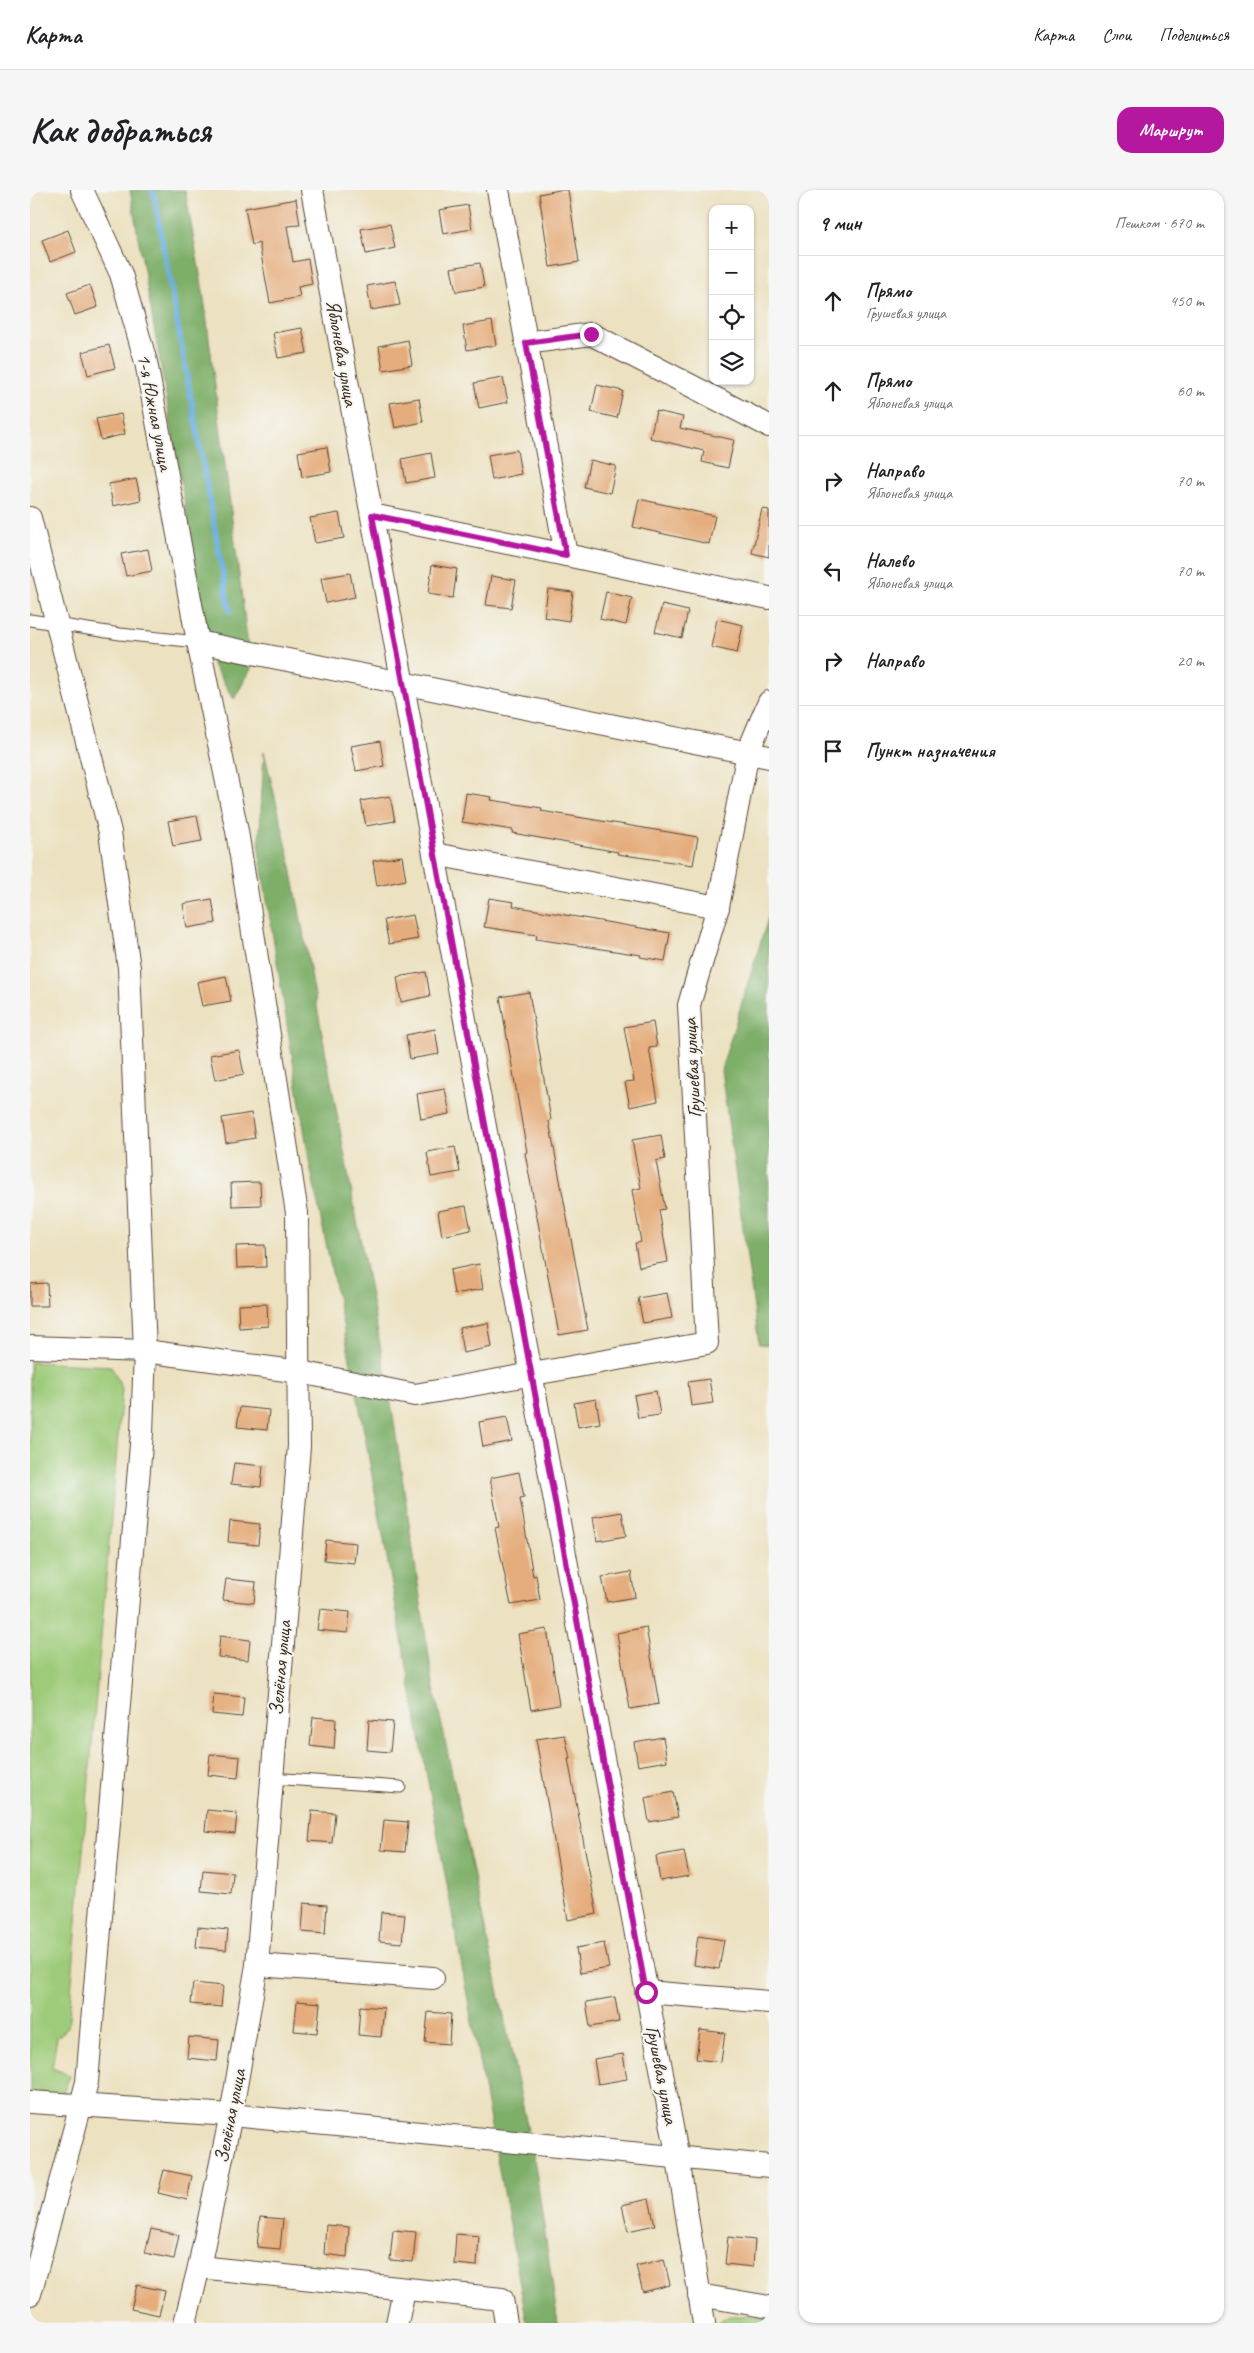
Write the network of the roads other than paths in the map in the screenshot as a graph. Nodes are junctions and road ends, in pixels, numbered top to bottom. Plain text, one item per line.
1 (82, 190) edge
2 (312, 190) edge
3 (498, 190) edge
4 (526, 343) junction
5 (769, 426) edge
6 (372, 515) junction
7 (30, 518) edge
8 (566, 555) junction
9 (769, 598) edge
10 (30, 620) edge
11 (58, 625) junction
12 (198, 642) junction
13 (403, 684) junction
14 (769, 702) edge
15 (758, 755) edge
16 (434, 854) junction
17 (718, 907) junction
18 (30, 1347) edge
19 (144, 1351) junction
20 (300, 1372) junction
21 (531, 1376) junction
22 (271, 1778) junction
23 (400, 1787) dead end
24 (256, 1965) junction
25 (433, 1978) dead end
26 (646, 1992) junction
27 (769, 2002) edge
28 (30, 2102) edge
29 (80, 2107) junction
30 (231, 2115) junction
31 (678, 2159) junction
32 (769, 2166) edge
33 (199, 2267) junction
34 (404, 2290) junction
35 (30, 2294) edge
36 (699, 2294) junction
37 (769, 2307) edge
38 (185, 2323) edge
39 (396, 2323) edge
40 (506, 2323) edge
41 (704, 2323) edge

1 - 12 street, 1-я Южная улица
2 - 6 street, Яблоневая улица
3 - 4 street
4 - 5 street
4 - 8 street
6 - 8 street
6 - 13 street, Яблоневая улица
7 - 11 street
8 - 9 street
10 - 11 lane
11 - 12 lane
11 - 19 street
12 - 13 street
12 - 20 street, 1-я Южная улица
13 - 15 street
13 - 16 street, Грушевая улица
14 - 15 street
15 - 17 street
16 - 17 street
16 - 21 street, Грушевая улица
17 - 21 street, Грушевая улица
18 - 19 street
19 - 20 street
19 - 29 street
20 - 21 street
20 - 22 street, Зелёная улица
21 - 26 street, Грушевая улица
22 - 23 lane
22 - 24 street, Зелёная улица
24 - 25 street
24 - 30 street, Зелёная улица
26 - 27 street, Грушевая улица
26 - 31 street, Грушевая улица
28 - 29 street
29 - 30 street
29 - 35 street
30 - 31 street
30 - 33 street, Зелёная улица
31 - 32 street
31 - 36 street, Грушевая улица
33 - 34 street
33 - 38 street, Зелёная улица
34 - 39 street
34 - 40 street
36 - 37 street
36 - 41 street, Грушевая улица

